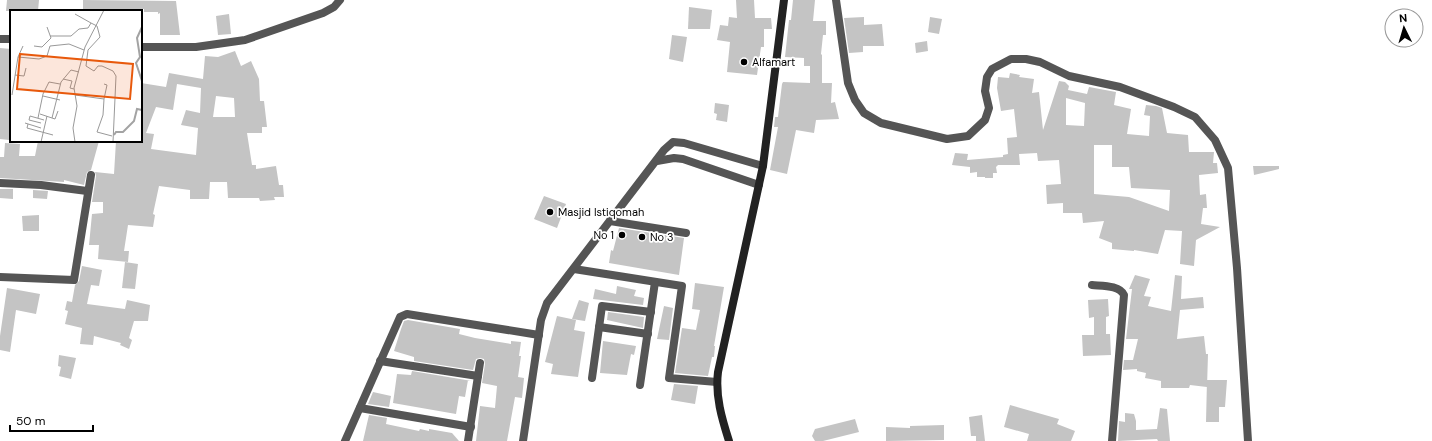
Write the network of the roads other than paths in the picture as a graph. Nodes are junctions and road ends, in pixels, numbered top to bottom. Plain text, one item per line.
1 (340, 0) edge
2 (784, 0) edge
3 (836, 0) edge
4 (142, 47) edge
5 (657, 161) junction
6 (763, 166) junction
7 (91, 174) dead end
8 (0, 183) edge
9 (759, 185) junction
10 (87, 191) junction
11 (610, 221) junction
12 (686, 233) dead end
13 (574, 270) junction
14 (0, 277) edge
15 (655, 282) junction
16 (1092, 285) dead end
17 (651, 312) junction
18 (599, 327) junction
19 (648, 334) junction
20 (539, 335) junction
21 (380, 361) junction
22 (480, 363) dead end
23 (478, 376) junction
24 (592, 378) dead end
25 (717, 382) junction
26 (640, 385) dead end
27 (360, 408) junction
28 (471, 427) junction
29 (345, 441) edge
30 (468, 441) edge
31 (523, 441) edge
32 (729, 441) edge
33 (1112, 441) edge
34 (1248, 441) edge

1 - 4 street
2 - 6 street
3 - 34 street
5 - 6 street
5 - 9 street
5 - 11 street
6 - 9 street
7 - 10 street
8 - 10 street
9 - 25 street
10 - 14 street
11 - 12 street
11 - 13 street
13 - 15 street
13 - 20 street
15 - 17 street
15 - 25 street
16 - 33 street
17 - 18 street
17 - 19 street
18 - 19 street
18 - 24 street
19 - 26 street
20 - 21 street
20 - 31 street
21 - 23 street
21 - 27 street
22 - 23 street
23 - 28 street
25 - 32 street
27 - 28 street
27 - 29 street
28 - 30 street

